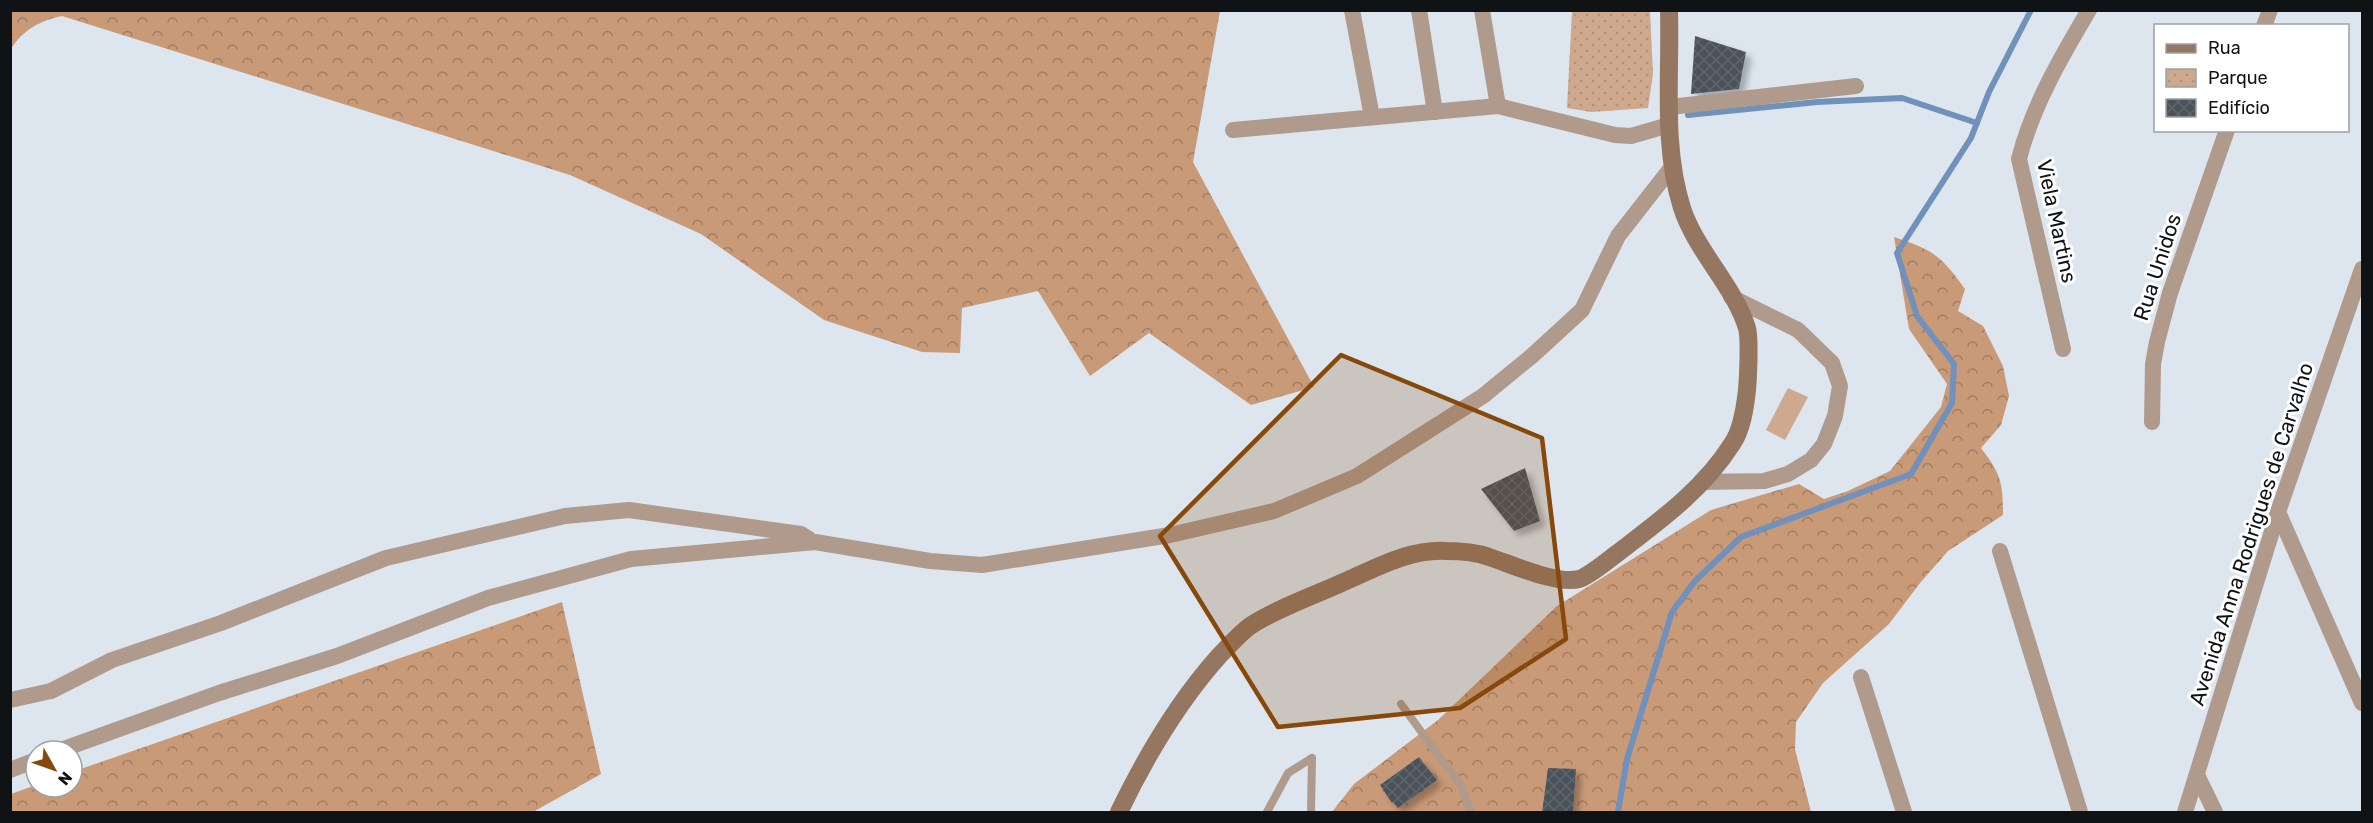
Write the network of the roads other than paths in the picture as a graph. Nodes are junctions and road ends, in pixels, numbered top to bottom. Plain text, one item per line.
1 (1352, 10) edge
2 (1419, 10) edge
3 (1482, 10) edge
4 (1669, 10) edge
5 (2089, 10) edge
6 (1856, 86) dead end
7 (1498, 106) junction
8 (1435, 112) junction
9 (1669, 116) junction
10 (1372, 117) junction
11 (1233, 130) dead end
12 (2226, 132) edge
13 (1672, 167) junction
14 (2362, 269) edge
15 (1731, 297) junction
16 (2063, 349) dead end
17 (2152, 422) dead end
18 (1701, 482) junction
19 (2278, 512) junction
20 (815, 542) junction
21 (2000, 551) dead end
22 (1861, 676) dead end
23 (10, 700) edge
24 (2362, 703) edge
25 (1401, 704) dead end
26 (84, 742) edge
27 (2198, 777) junction
28 (1119, 813) edge
29 (1266, 813) edge
30 (1311, 813) edge
31 (1471, 813) edge
32 (1904, 813) edge
33 (2080, 813) edge
34 (2185, 813) edge
35 (2215, 813) edge

1 - 10 street
2 - 8 street
3 - 7 street
4 - 9 main road
5 - 16 street, Viela Martins
6 - 9 street
7 - 8 street
7 - 9 street
8 - 10 street
9 - 13 main road
10 - 11 street
12 - 17 street, Rua Unidos
13 - 15 main road
13 - 20 street
14 - 19 street, Avenida Anna Rodrigues de Carvalho
15 - 18 main road
15 - 18 street
18 - 28 main road
19 - 24 street
19 - 27 street, Avenida Anna Rodrigues de Carvalho
20 - 23 street
20 - 26 street
21 - 33 street
22 - 32 street
25 - 31 lane
27 - 34 street, Avenida Anna Rodrigues de Carvalho
27 - 35 street
29 - 30 lane

